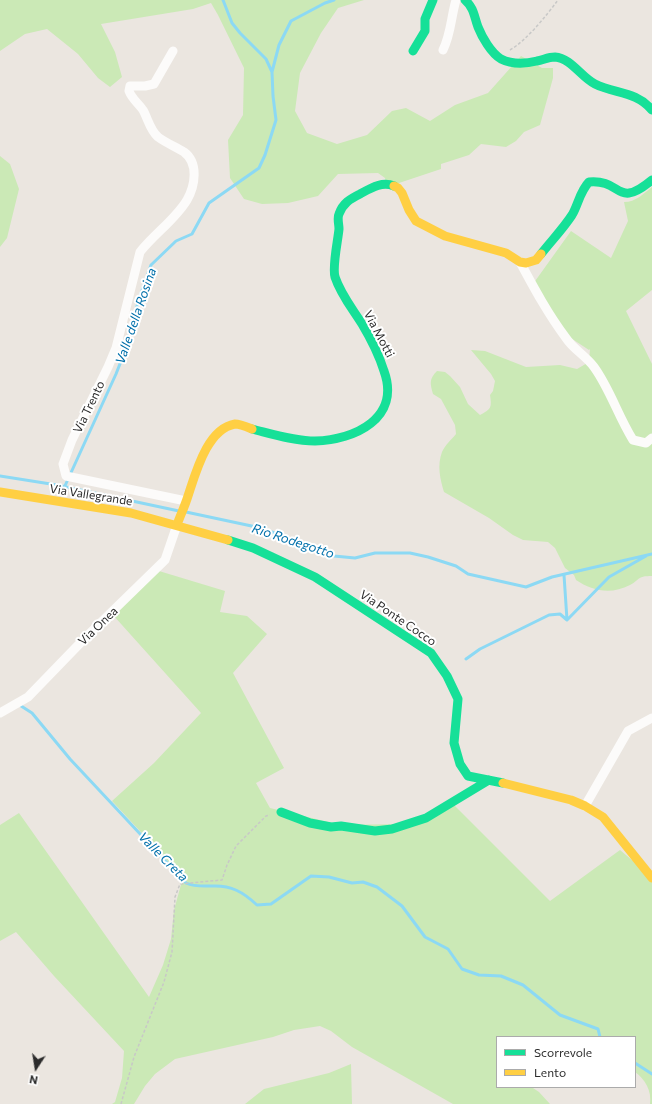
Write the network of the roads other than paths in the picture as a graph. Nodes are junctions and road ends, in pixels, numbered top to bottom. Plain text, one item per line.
1 (433, 0) edge
2 (456, 0) edge
3 (465, 0) edge
4 (443, 50) dead end
5 (172, 51) dead end
6 (413, 51) dead end
7 (652, 110) edge
8 (652, 180) edge
9 (520, 262) junction
10 (652, 438) edge
11 (0, 492) edge
12 (185, 503) junction
13 (179, 522) junction
14 (0, 713) edge
15 (652, 718) edge
16 (489, 780) junction
17 (585, 806) junction
18 (281, 812) road end
19 (652, 878) edge

1 - 6 street
2 - 4 street
3 - 7 street
5 - 12 street, Via Trento
8 - 9 street
9 - 10 street
9 - 12 street, Via Motti
11 - 13 street, Via Vallegrande
12 - 13 street, Via Motti
13 - 14 street, Via Onea
13 - 16 street, Via Ponte Cocco
15 - 17 street
16 - 17 street, Via Ponte Cocco
16 - 18 street
17 - 19 street, Via Ponte Cocco

